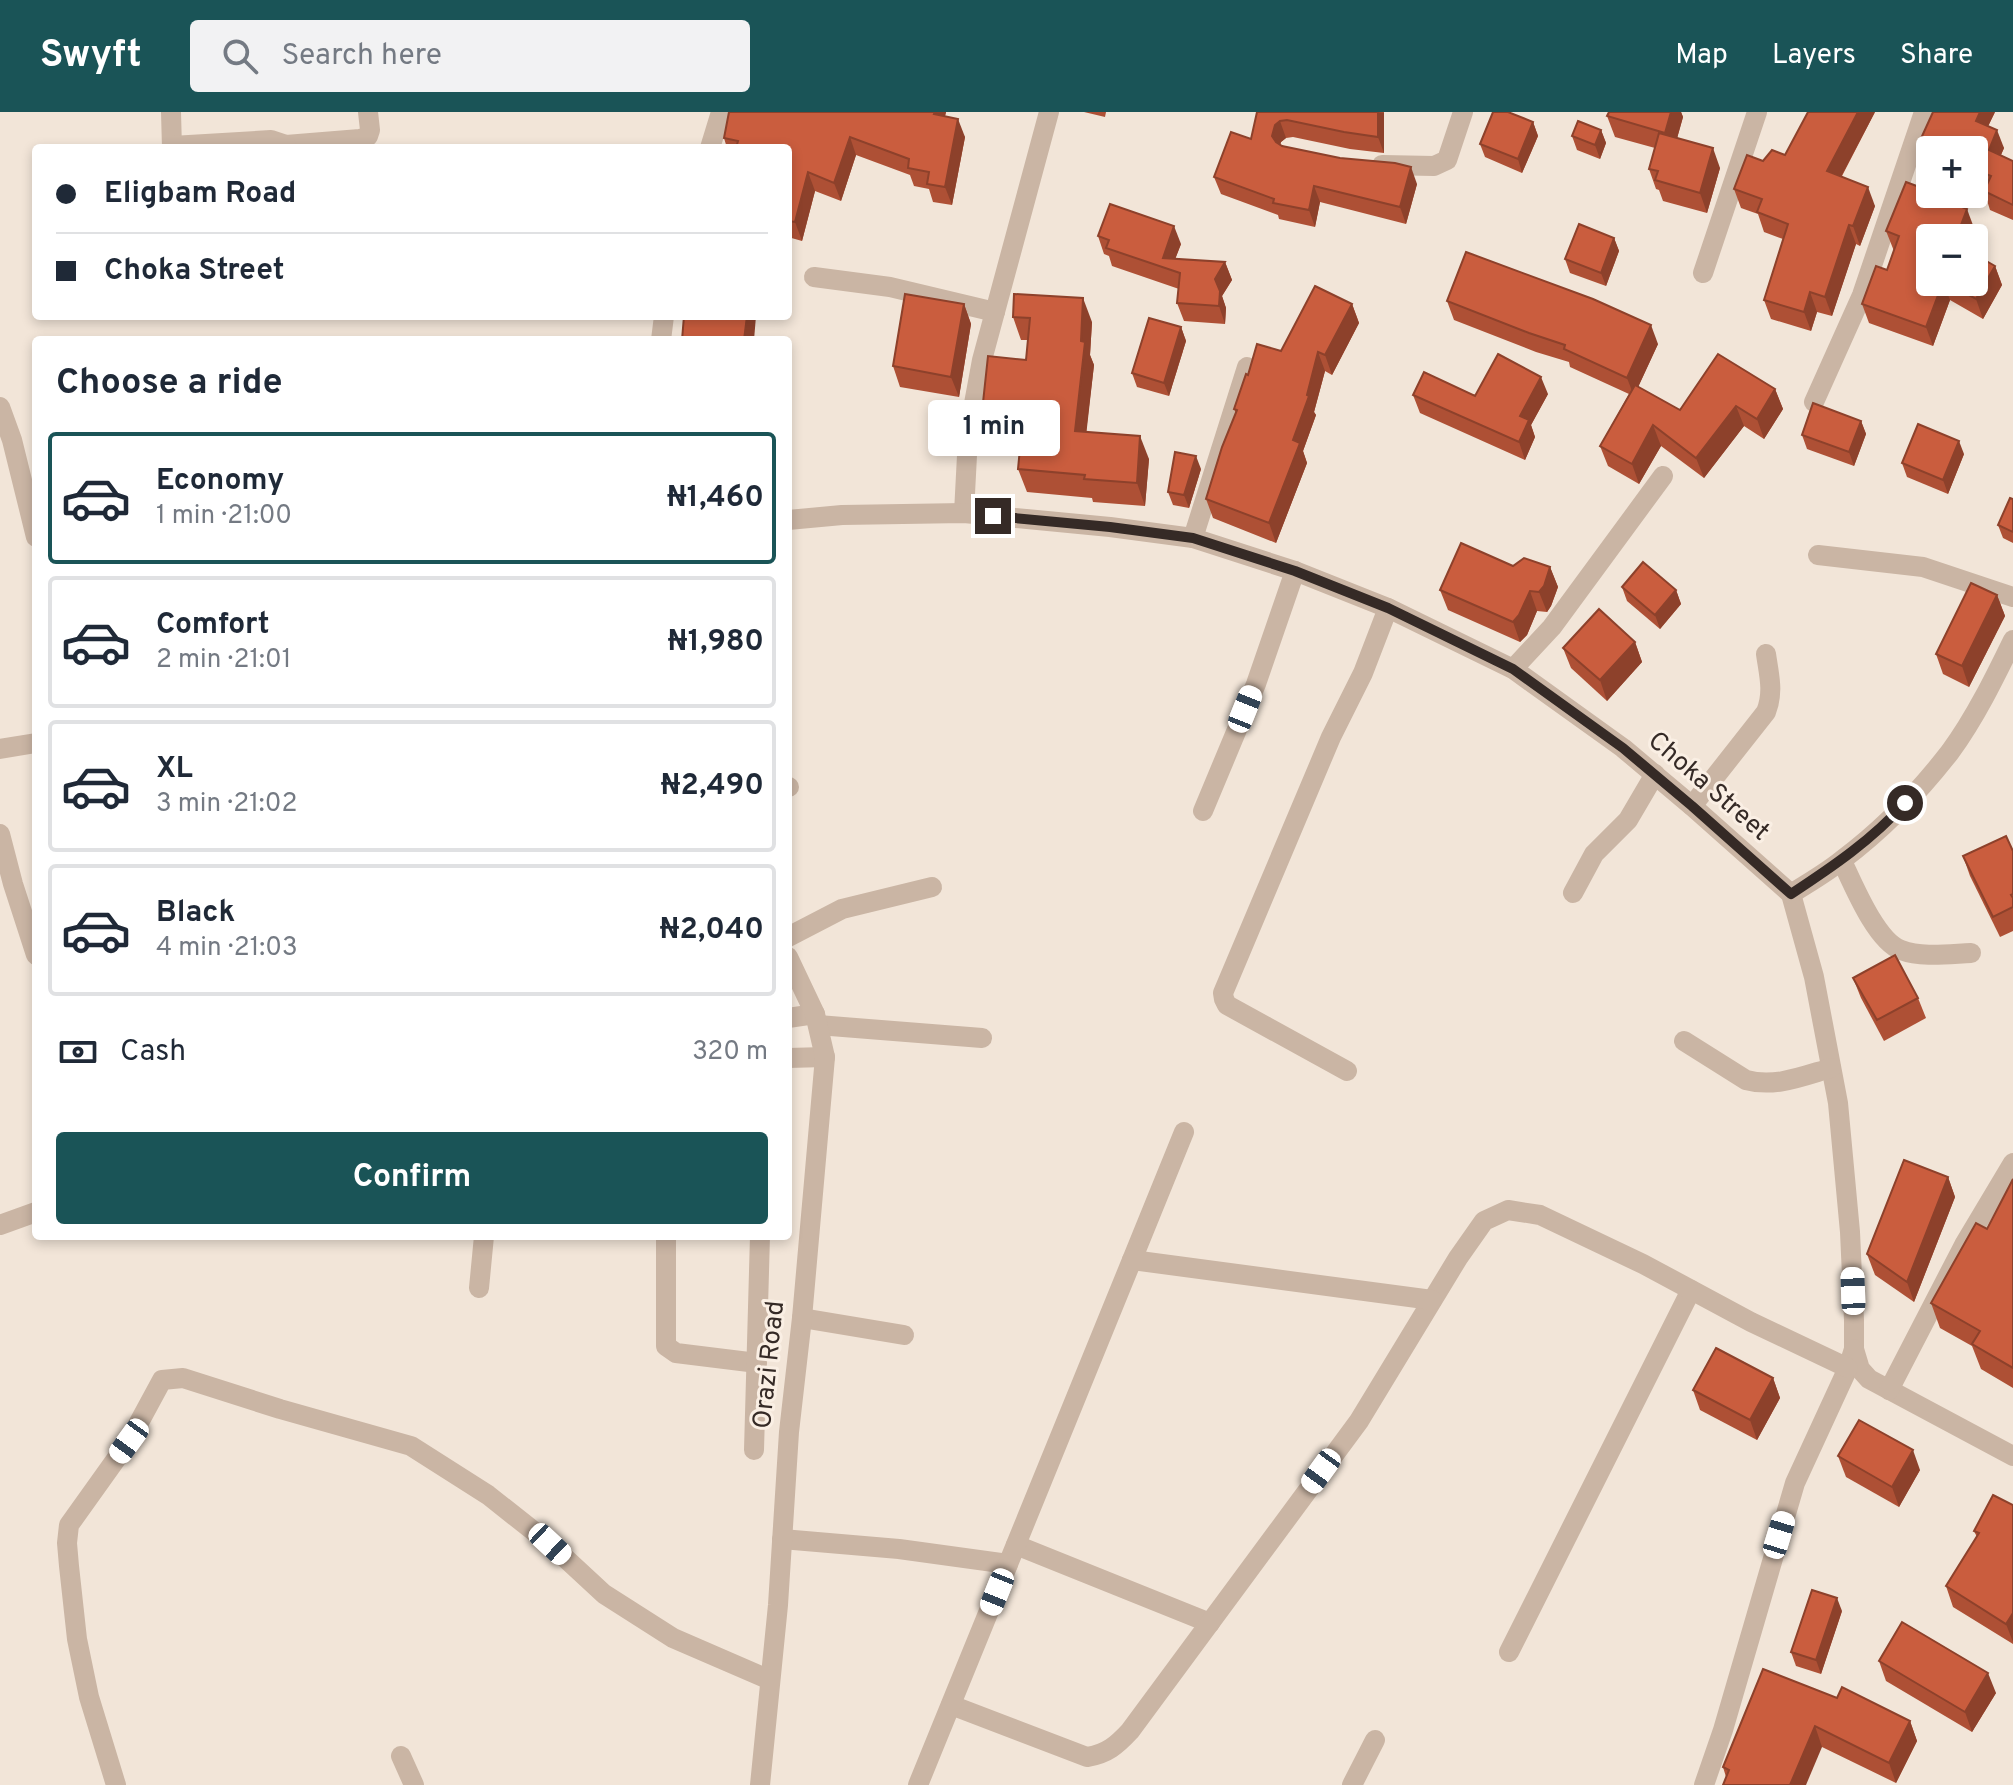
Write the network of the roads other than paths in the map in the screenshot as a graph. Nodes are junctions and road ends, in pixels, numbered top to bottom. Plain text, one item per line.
1 (171, 112) edge
2 (368, 112) edge
3 (721, 112) edge
4 (1049, 112) edge
5 (1463, 112) edge
6 (1757, 112) edge
7 (1924, 112) edge
8 (172, 144) edge
9 (214, 144) edge
10 (280, 144) edge
11 (314, 144) edge
12 (711, 144) edge
13 (1360, 163) edge
14 (1703, 273) dead end
15 (814, 277) dead end
16 (995, 312) junction
17 (1247, 367) edge
18 (1814, 402) edge
19 (0, 407) edge
20 (1663, 476) dead end
21 (964, 513) junction
22 (792, 520) edge
23 (32, 521) edge
24 (1193, 538) junction
25 (1818, 555) dead end
26 (1295, 571) junction
27 (2013, 597) edge
28 (1388, 608) junction
29 (2013, 640) edge
30 (1766, 654) dead end
31 (1513, 669) junction
32 (32, 744) edge
33 (0, 749) edge
34 (1655, 774) junction
35 (1692, 806) junction
36 (1203, 811) dead end
37 (0, 834) edge
38 (1842, 861) junction
39 (932, 887) dead end
40 (1573, 893) dead end
41 (1791, 894) junction
42 (792, 935) edge
43 (32, 943) edge
44 (1971, 953) dead end
45 (792, 966) edge
46 (792, 1018) edge
47 (816, 1020) junction
48 (982, 1038) dead end
49 (1684, 1041) dead end
50 (825, 1057) junction
51 (792, 1058) edge
52 (1831, 1068) junction
53 (1347, 1071) dead end
54 (1184, 1132) dead end
55 (2013, 1163) edge
56 (32, 1213) edge
57 (0, 1225) edge
58 (484, 1240) edge
59 (666, 1240) edge
60 (760, 1240) edge
61 (1132, 1260) junction
62 (479, 1288) dead end
63 (1691, 1290) junction
64 (1432, 1300) junction
65 (802, 1318) junction
66 (904, 1335) dead end
67 (1851, 1358) junction
68 (757, 1363) junction
69 (1889, 1390) junction
70 (754, 1450) dead end
71 (2013, 1456) edge
72 (782, 1539) junction
73 (1012, 1554) junction
74 (1210, 1623) junction
75 (1509, 1652) dead end
76 (770, 1680) junction
77 (951, 1705) junction
78 (1375, 1740) dead end
79 (401, 1756) dead end
80 (116, 1785) edge
81 (414, 1785) edge
82 (760, 1785) edge
83 (918, 1785) edge
84 (1352, 1785) edge
85 (1704, 1785) edge

1 - 8 street
2 - 11 street
3 - 12 street
4 - 16 street
5 - 13 street
6 - 14 street
7 - 18 street
9 - 10 street
15 - 16 street
16 - 21 street
17 - 24 street
19 - 23 street
20 - 31 street
21 - 22 street, Choka Street
21 - 24 street, Choka Street
24 - 26 street, Choka Street
25 - 27 street
26 - 28 street, Choka Street
26 - 36 street
28 - 31 street, Choka Street
28 - 53 street
29 - 38 street
30 - 35 street
31 - 34 street, Choka Street
32 - 33 street
34 - 35 street, Choka Street
34 - 40 street
35 - 41 street, Choka Street
37 - 43 street
38 - 41 street
38 - 44 street
39 - 42 street
41 - 52 street
45 - 47 street, Orazi Road
46 - 47 street
47 - 48 street
47 - 50 street, Orazi Road
49 - 52 street
50 - 51 street
50 - 65 street, Orazi Road
52 - 67 street
54 - 61 street
55 - 69 street
56 - 57 street
58 - 62 street
59 - 68 street
60 - 68 street
61 - 64 street
61 - 73 street
63 - 64 street
63 - 67 street
63 - 75 street
64 - 74 street
65 - 66 street
65 - 72 street, Orazi Road
67 - 69 street
67 - 85 street
68 - 70 street
69 - 71 street
72 - 73 street
72 - 76 street, Orazi Road
73 - 74 street
73 - 77 street
74 - 77 street
76 - 80 street
76 - 82 street, Orazi Road
77 - 83 street
78 - 84 street
79 - 81 street

